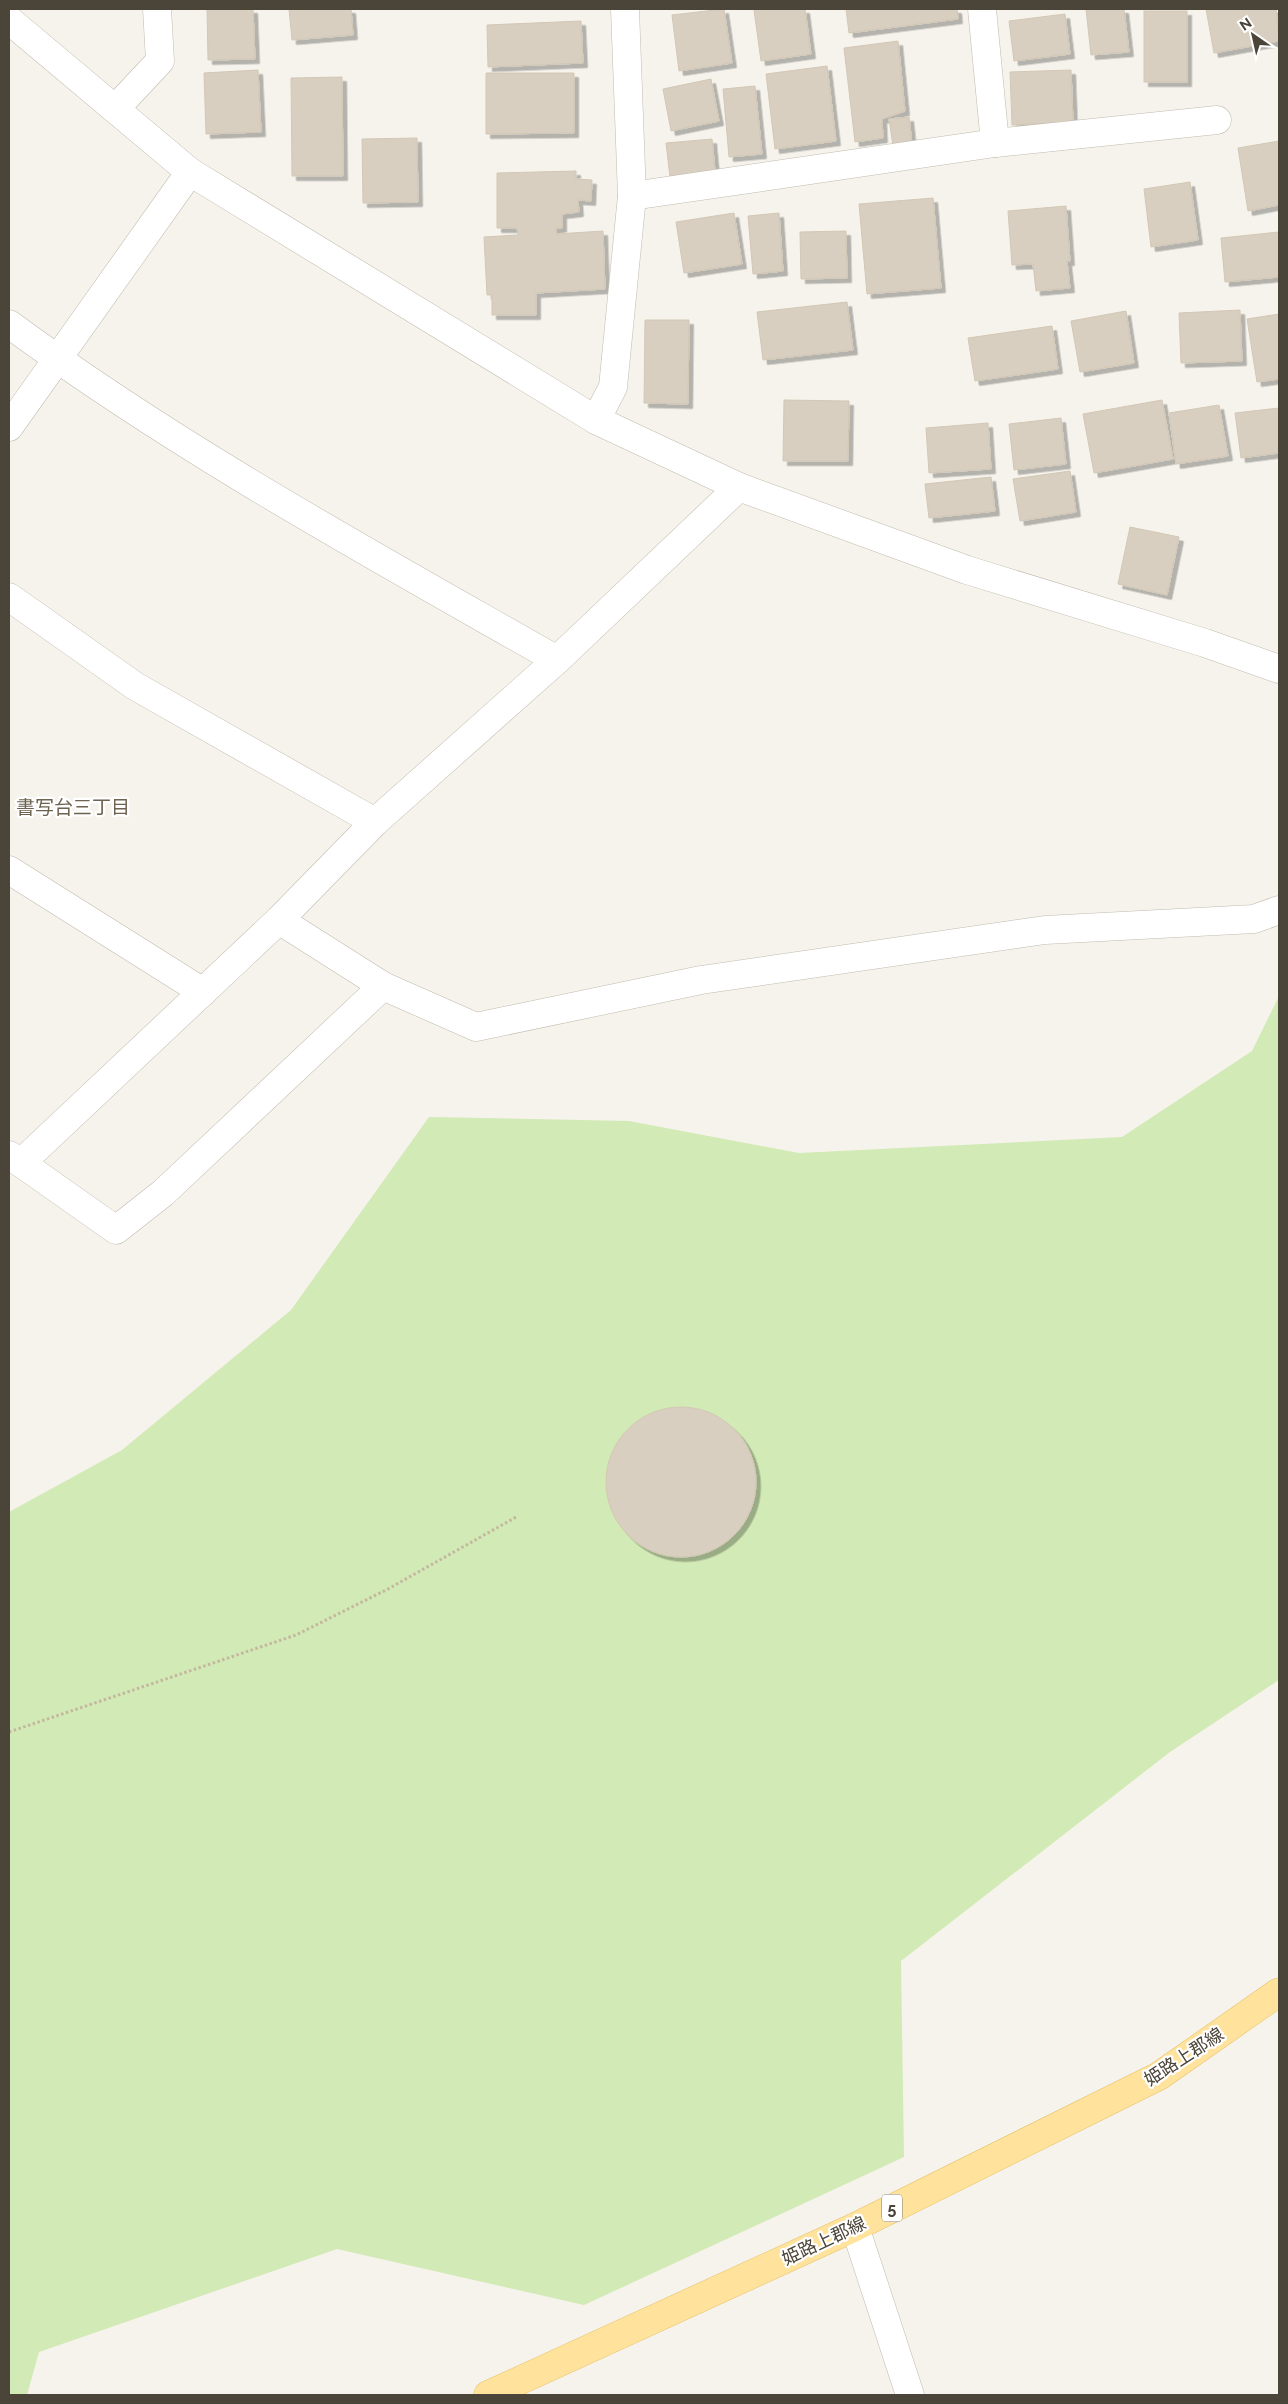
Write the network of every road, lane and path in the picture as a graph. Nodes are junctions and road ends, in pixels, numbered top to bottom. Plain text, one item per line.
1 (157, 9) edge
2 (625, 9) edge
3 (982, 9) edge
4 (9, 20) edge
5 (115, 109) junction
6 (1217, 120) dead end
7 (995, 144) junction
8 (190, 172) junction
9 (632, 196) junction
10 (9, 324) edge
11 (57, 359) junction
12 (596, 420) junction
13 (9, 427) edge
14 (739, 487) junction
15 (9, 598) edge
16 (557, 660) junction
17 (1279, 669) edge
18 (375, 822) junction
19 (9, 870) edge
20 (1279, 910) edge
21 (279, 920) junction
22 (383, 986) junction
23 (203, 992) junction
24 (15, 1159) edge
25 (518, 1516) dead end
26 (9, 1732) edge
27 (1279, 1992) edge
28 (855, 2227) junction
29 (488, 2395) edge
30 (910, 2395) edge

1 - 5 street
2 - 9 street
3 - 7 street
4 - 5 street
5 - 8 street
6 - 7 street
7 - 9 street
8 - 11 street
8 - 12 street
9 - 12 street
10 - 11 street
11 - 13 street
11 - 16 street
12 - 14 street
14 - 16 street
14 - 17 street
15 - 18 street
16 - 18 street
18 - 21 street
19 - 23 street
20 - 22 street
21 - 22 street
21 - 23 street
22 - 24 street
23 - 24 street
25 - 26 path
27 - 28 main road, 姫路上郡線 / 5
28 - 29 main road, 姫路上郡線 / 5
28 - 30 street

